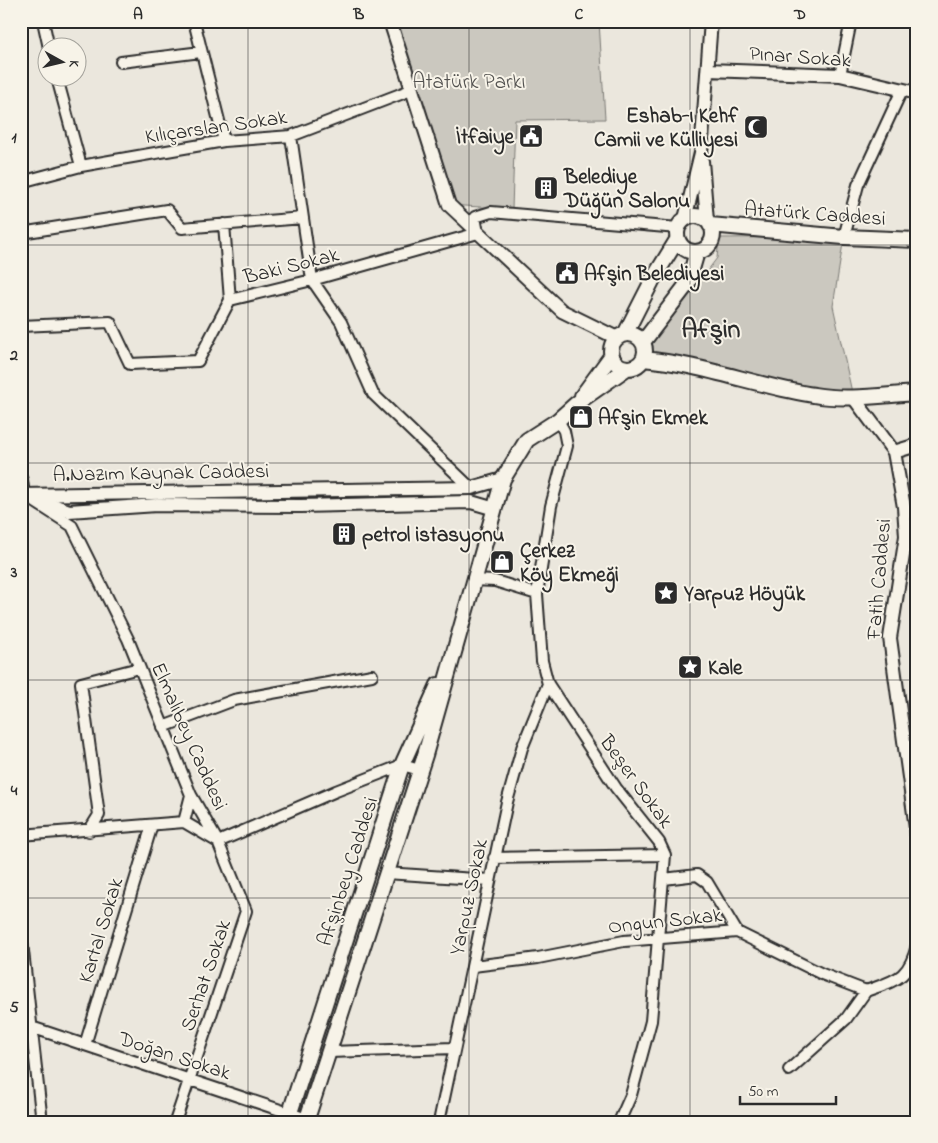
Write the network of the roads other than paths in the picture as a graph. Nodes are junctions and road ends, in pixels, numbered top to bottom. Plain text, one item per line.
1 (42, 21) edge
2 (194, 21) edge
3 (390, 21) edge
4 (711, 21) edge
5 (851, 21) edge
6 (46, 38) edge
7 (201, 52) junction
8 (121, 62) dead end
9 (708, 70) junction
10 (840, 75) junction
11 (60, 88) edge
12 (410, 90) junction
13 (902, 90) junction
14 (917, 93) edge
15 (291, 136) junction
16 (224, 141) junction
17 (701, 153) junction
18 (81, 166) junction
19 (21, 182) edge
20 (303, 218) junction
21 (709, 223) junction
22 (224, 224) junction
23 (680, 229) junction
24 (21, 232) edge
25 (478, 233) junction
26 (844, 237) junction
27 (917, 240) edge
28 (697, 252) junction
29 (312, 280) junction
30 (230, 300) junction
31 (21, 326) edge
32 (621, 336) junction
33 (643, 342) junction
34 (612, 354) junction
35 (643, 359) junction
36 (627, 368) junction
37 (917, 393) edge
38 (853, 397) junction
39 (577, 403) junction
40 (558, 420) junction
41 (917, 445) edge
42 (894, 452) junction
43 (503, 479) junction
44 (21, 480) edge
45 (471, 488) junction
46 (22, 495) edge
47 (495, 509) junction
48 (473, 580) junction
49 (537, 594) junction
50 (459, 638) junction
51 (139, 668) junction
52 (372, 675) dead end
53 (548, 684) junction
54 (163, 727) junction
55 (402, 765) junction
56 (420, 770) junction
57 (191, 795) junction
58 (184, 822) junction
59 (152, 825) junction
60 (89, 831) junction
61 (21, 835) edge
62 (917, 836) edge
63 (218, 842) junction
64 (665, 855) junction
65 (494, 858) junction
66 (386, 873) junction
67 (664, 879) junction
68 (490, 880) junction
69 (738, 932) junction
70 (21, 933) edge
71 (658, 939) junction
72 (917, 945) edge
73 (473, 966) junction
74 (866, 991) junction
75 (25, 994) edge
76 (31, 1027) junction
77 (85, 1045) junction
78 (454, 1048) junction
79 (329, 1052) junction
80 (789, 1070) dead end
81 (189, 1078) junction
82 (289, 1118) edge
83 (306, 1120) edge
84 (42, 1122) edge
85 (175, 1122) edge
86 (439, 1122) edge
87 (619, 1122) edge

1 - 6 street
2 - 7 street
3 - 12 street
4 - 9 street
5 - 10 street
7 - 8 street
7 - 16 street
9 - 10 street, Pınar Sokak
9 - 17 street
10 - 13 street, Pınar Sokak
11 - 18 street
12 - 15 street, Kılıçarslan Sokak
12 - 25 street
13 - 14 street, Pınar Sokak
13 - 26 street
15 - 16 street, Kılıçarslan Sokak
15 - 20 street
16 - 18 street, Kılıçarslan Sokak
17 - 21 street
17 - 23 street
18 - 19 street, Kılıçarslan Sokak
20 - 22 street
20 - 29 street
21 - 23 main road
21 - 26 main road, Atatürk Caddesi
21 - 28 main road
22 - 24 street
22 - 30 street
23 - 25 street
23 - 28 main road
23 - 32 main road
25 - 29 street, Baki Sokak
25 - 32 street
26 - 27 main road, Atatürk Caddesi
28 - 33 main road
29 - 30 street, Baki Sokak
29 - 45 street
30 - 31 street, Baki Sokak
32 - 33 main road
32 - 34 main road
33 - 35 main road
34 - 36 main road
34 - 39 main road
35 - 36 main road
35 - 38 main road
36 - 39 main road
37 - 38 main road
38 - 42 street, Fatih Caddesi
39 - 40 main road, Afşinbey Caddesi
40 - 43 main road, Afşinbey Caddesi
40 - 49 street, Beşer Sokak
41 - 42 street
42 - 62 street, Fatih Caddesi
43 - 45 street, A.Nazım Kaynak Caddesi
43 - 47 main road, Afşinbey Caddesi
44 - 46 street
45 - 46 street, A.Nazım Kaynak Caddesi
46 - 47 street, A.Nazım Kaynak Caddesi
46 - 51 street, Elmalıbey Caddesi
47 - 48 main road, Afşinbey Caddesi
48 - 49 street
48 - 50 main road, Afşinbey Caddesi
49 - 53 street, Beşer Sokak
50 - 55 main road, Afşinbey Caddesi
50 - 56 main road, Afşinbey Caddesi
51 - 54 street, Elmalıbey Caddesi
51 - 60 street
52 - 54 street
53 - 64 street, Beşer Sokak
53 - 65 street, Yarpuz Sokak
54 - 57 street, Elmalıbey Caddesi
55 - 56 street
55 - 63 street, Elmalıbey Caddesi
55 - 82 main road, Afşinbey Caddesi
56 - 66 main road, Afşinbey Caddesi
57 - 58 street
57 - 63 street, Elmalıbey Caddesi
58 - 59 street
58 - 63 street
59 - 60 street
59 - 77 street, Kartal Sokak
60 - 61 street
63 - 81 street, Serhat Sokak
64 - 65 street
64 - 67 street, Beşer Sokak
65 - 68 street, Yarpuz Sokak
66 - 68 street
66 - 79 main road, Afşinbey Caddesi
67 - 69 street
67 - 71 street, Beşer Sokak
68 - 73 street, Yarpuz Sokak
69 - 71 street, Ongun Sokak
69 - 74 street, Ongun Sokak
70 - 75 street
71 - 73 street, Ongun Sokak
71 - 87 street, Beşer Sokak
72 - 74 street
73 - 78 street, Yarpuz Sokak
74 - 80 street
75 - 76 street
76 - 77 street, Doğan Sokak
76 - 84 street
77 - 81 street, Doğan Sokak
78 - 79 street
78 - 86 street, Yarpuz Sokak
79 - 83 main road, Afşinbey Caddesi
81 - 82 street, Doğan Sokak
81 - 85 street, Serhat Sokak
82 - 83 street, Doğan Sokak

